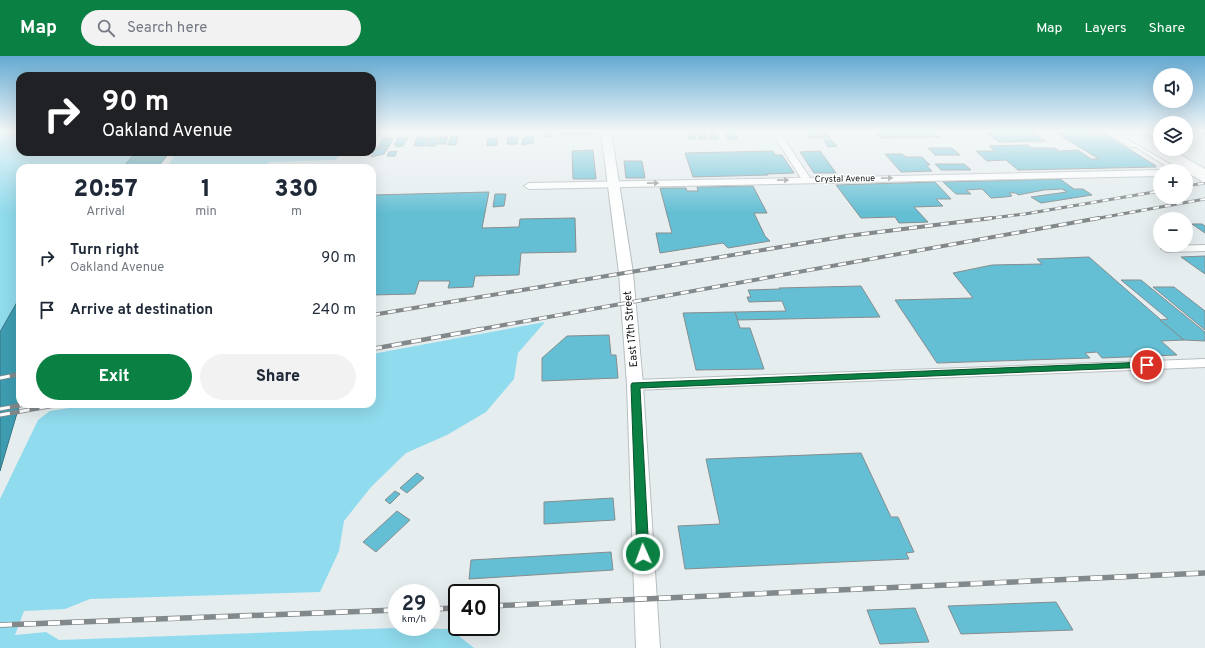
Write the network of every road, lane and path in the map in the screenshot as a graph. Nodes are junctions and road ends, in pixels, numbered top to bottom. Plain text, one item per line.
1 (610, 159) edge
2 (792, 159) edge
3 (1156, 159) edge
4 (1162, 159) edge
5 (1165, 164) edge
6 (1171, 164) edge
7 (1153, 173) edge
8 (1193, 173) edge
9 (806, 180) junction
10 (614, 184) junction
11 (1205, 184) edge
12 (529, 186) dead end
13 (1193, 248) edge
14 (1205, 248) edge
15 (1205, 363) edge
16 (635, 385) junction
17 (648, 648) edge

1 - 10 street, East 17th Street
2 - 9 street
3 - 5 street
4 - 6 main road
9 -> 7 street, Crystal Avenue
8 - 11 main road
10 -> 9 street, Crystal Avenue
10 - 12 street, Crystal Avenue
10 - 16 street, East 17th Street
13 - 14 street
15 - 16 street
16 - 17 street, East 17th Street

